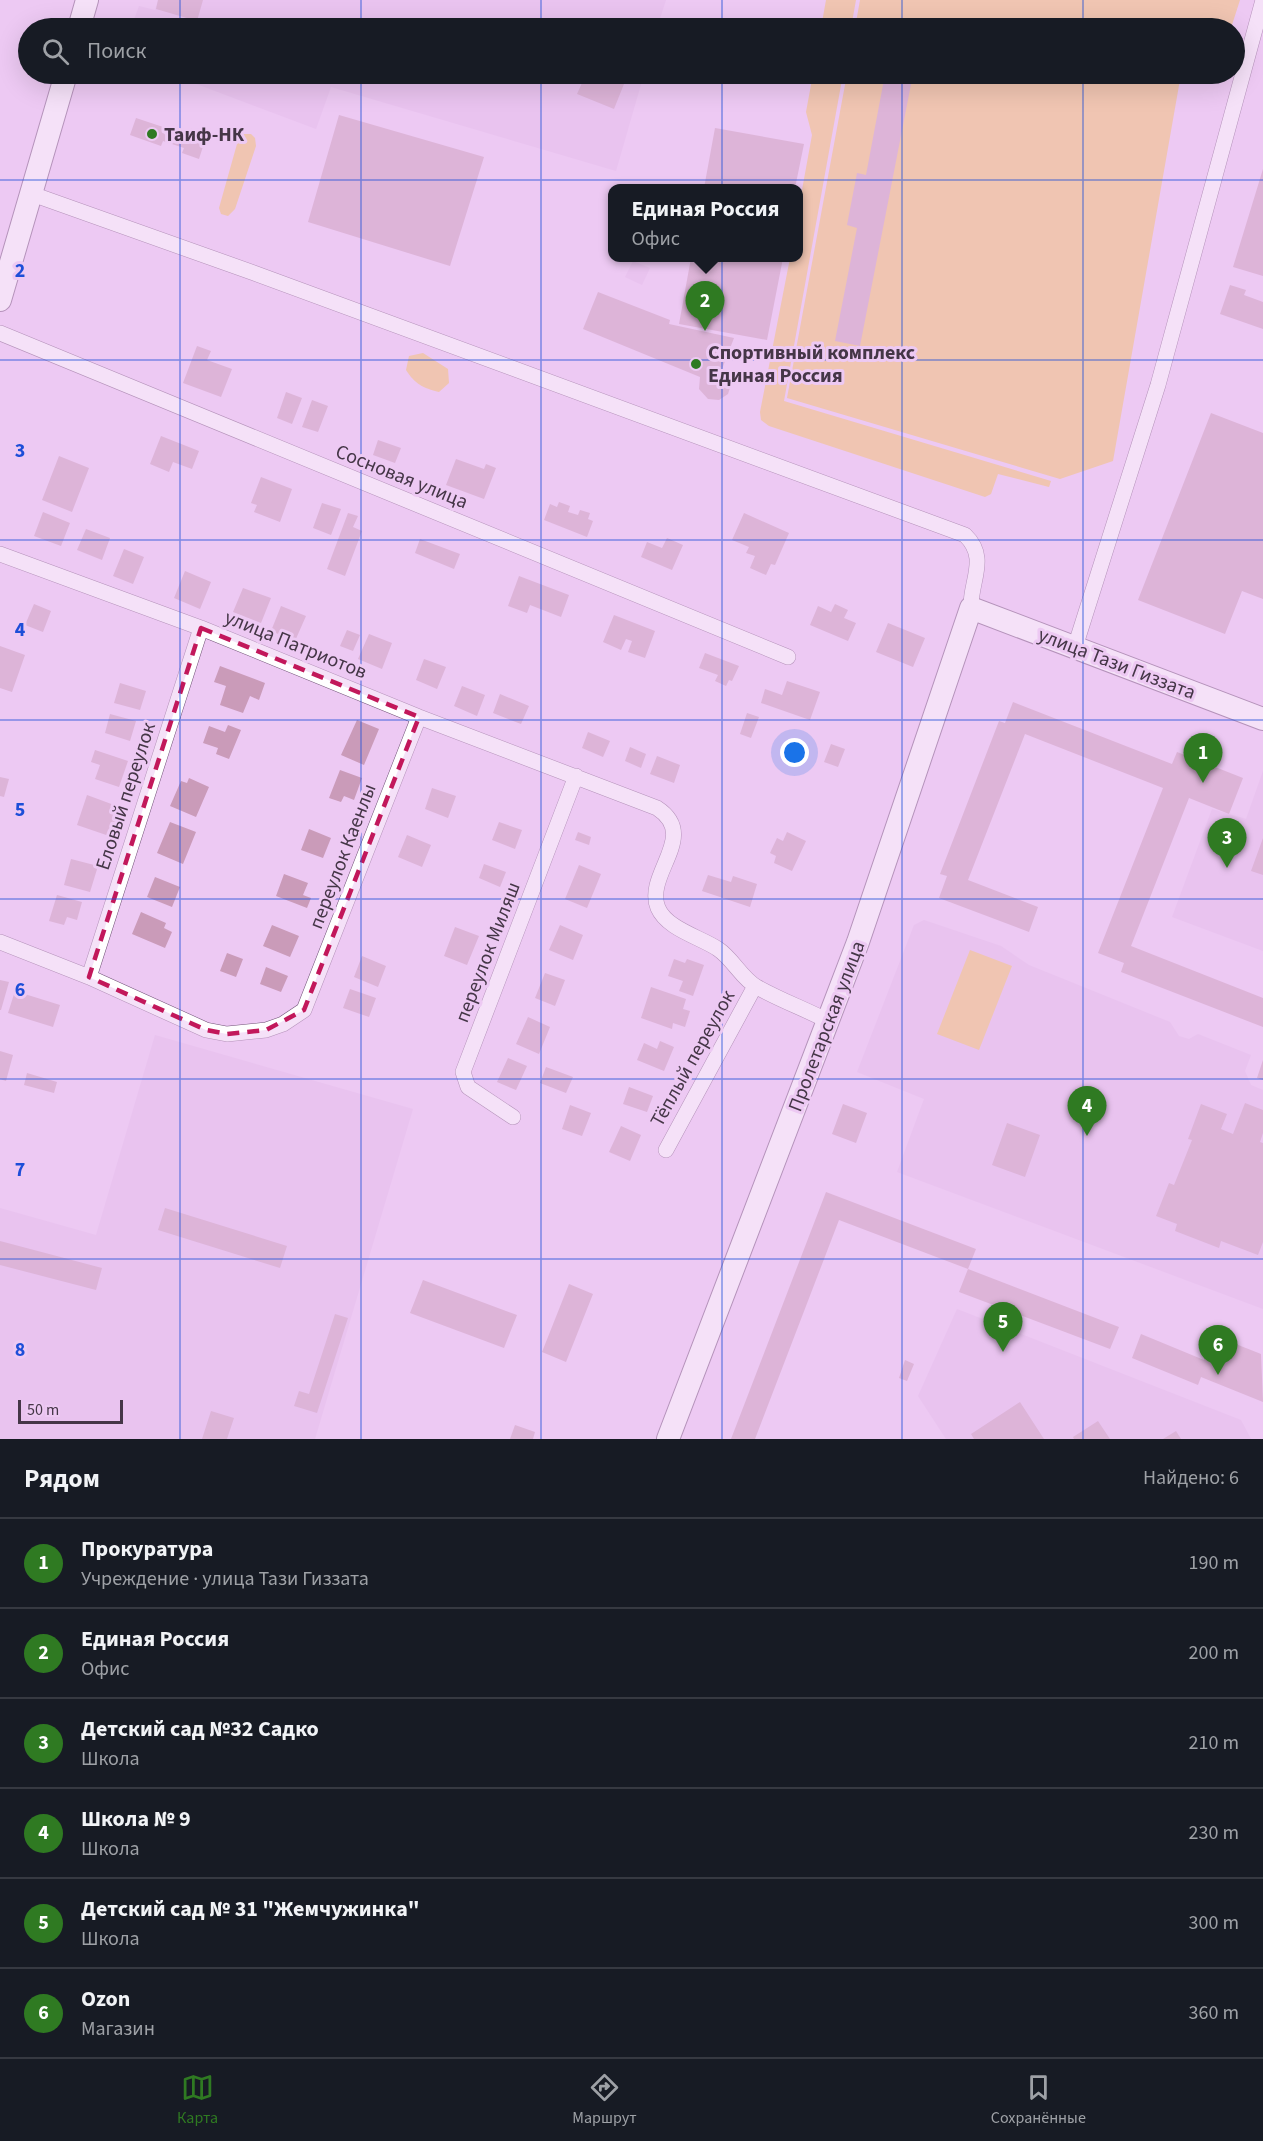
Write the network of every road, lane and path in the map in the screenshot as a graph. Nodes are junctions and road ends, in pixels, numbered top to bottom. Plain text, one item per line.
1 (87, 0) edge
2 (1263, 0) edge
3 (82, 18) edge
4 (1245, 66) edge
5 (63, 84) edge
6 (1240, 84) edge
7 (32, 194) junction
8 (0, 300) edge
9 (0, 333) edge
10 (0, 554) edge
11 (971, 608) junction
12 (201, 628) junction
13 (1075, 647) junction
14 (788, 657) dead end
15 (418, 717) junction
16 (1263, 719) edge
17 (576, 779) junction
18 (0, 942) edge
19 (89, 977) junction
20 (755, 986) junction
21 (828, 1021) junction
22 (513, 1118) dead end
23 (666, 1150) dead end
24 (668, 1439) edge

1 - 3 street
2 - 4 street
5 - 7 street
6 - 13 street
7 - 8 street
7 - 11 street
9 - 14 street, Сосновая улица
10 - 12 street, улица Патриотов
11 - 13 street, улица Тази Гиззата
11 - 21 street, Пролетарская улица
12 - 15 street, улица Патриотов
12 - 19 street, Еловый переулок
13 - 16 street, улица Тази Гиззата
15 - 17 street, улица Патриотов
15 - 19 street, переулок Каенлы
17 - 20 street, Тёплый переулок
17 - 22 street, переулок Миляш
18 - 19 street
20 - 21 street
20 - 23 street, Тёплый переулок
21 - 24 street, Пролетарская улица

